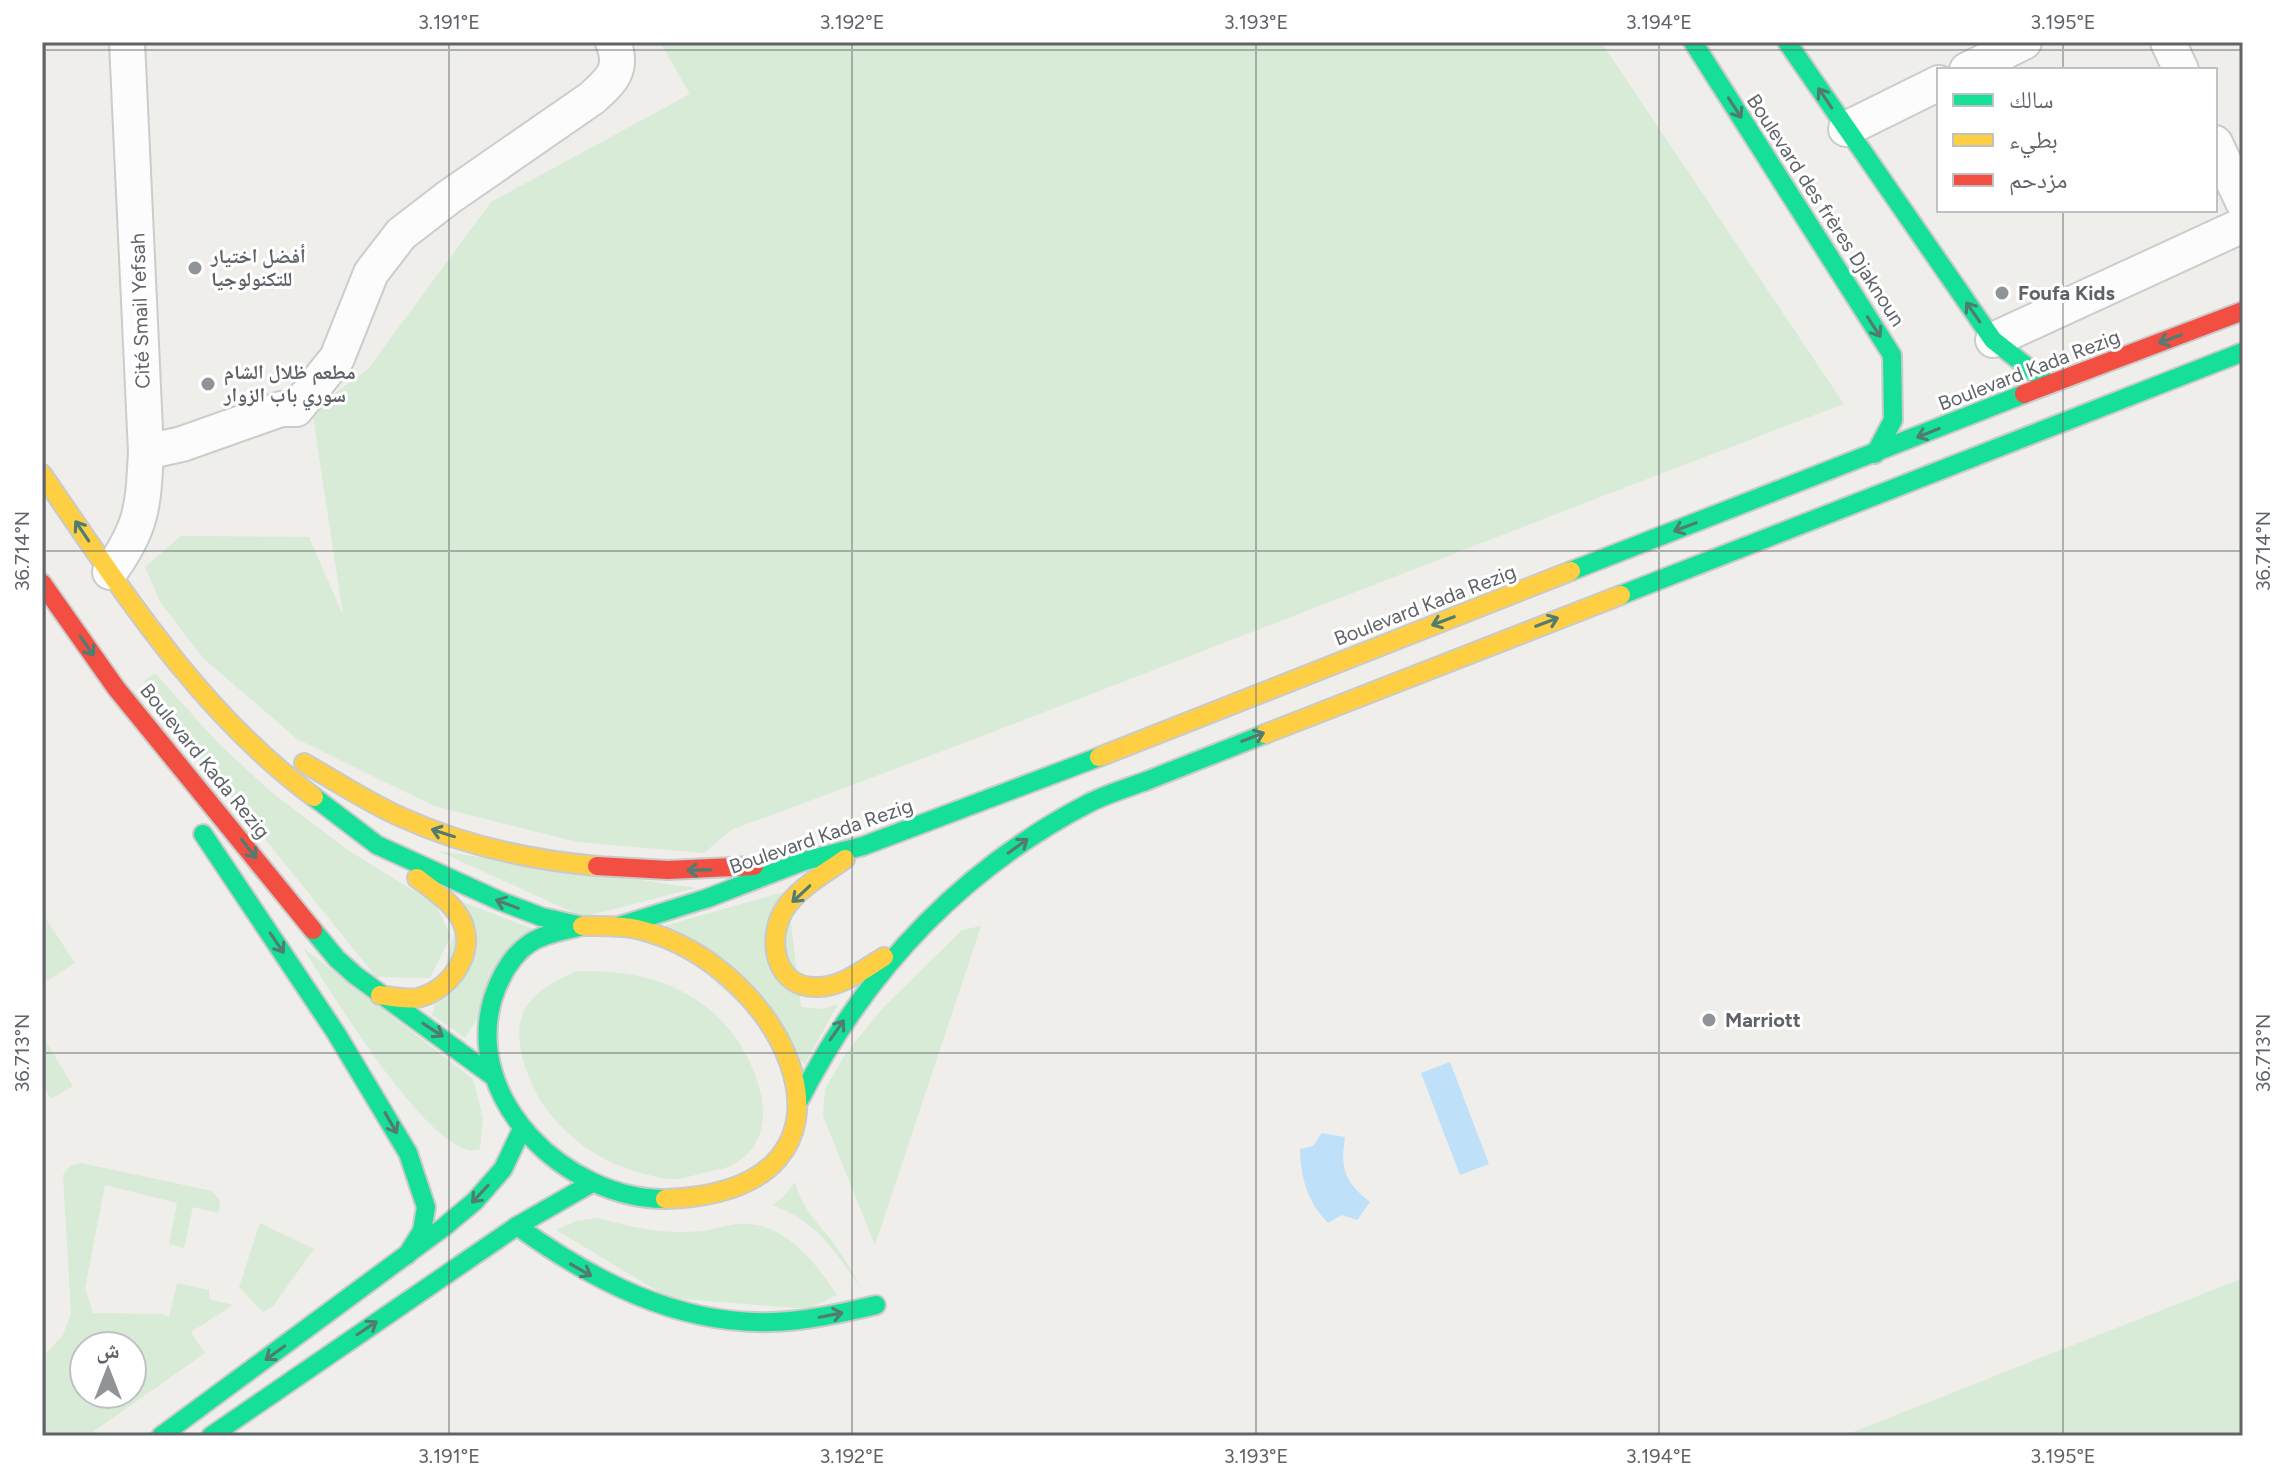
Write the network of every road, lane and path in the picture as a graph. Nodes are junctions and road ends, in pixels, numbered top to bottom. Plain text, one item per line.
1 (127, 42) edge
2 (613, 42) edge
3 (1693, 42) edge
4 (1787, 42) edge
5 (2024, 42) edge
6 (1971, 68) edge
7 (1937, 84) edge
8 (1846, 129) junction
9 (2217, 147) edge
10 (2243, 202) edge
11 (2243, 225) edge
12 (2243, 311) edge
13 (1993, 340) junction
14 (2243, 352) edge
15 (2049, 384) junction
16 (146, 452) junction
17 (1875, 454) junction
18 (42, 474) edge
19 (110, 572) junction
20 (42, 583) edge
21 (116, 688) junction
22 (229, 720) junction
23 (180, 796) dead end
24 (191, 816) dead end
25 (377, 845) junction
26 (863, 846) junction
27 (804, 861) junction
28 (582, 926) junction
29 (619, 926) junction
30 (903, 944) junction
31 (380, 995) junction
32 (494, 1077) junction
33 (800, 1099) junction
34 (522, 1129) junction
35 (592, 1183) junction
36 (517, 1226) junction
37 (407, 1255) junction
38 (876, 1305) dead end
39 (161, 1436) edge
40 (211, 1436) edge

1 - 16 street, Cité Smail Yefsah
2 - 16 street
3 -> 17 main road, Boulevard des frères Djaknoun
8 -> 4 main road
5 - 6 street
7 - 8 street
13 -> 8 main road
9 - 10 street
11 - 13 street
12 -> 15 main road, Boulevard Kada Rezig
13 - 15 main road
30 -> 14 main road, Boulevard Kada Rezig
15 -> 17 main road, Boulevard Kada Rezig
16 - 19 street, Cité Smail Yefsah
17 -> 26 main road, Boulevard Kada Rezig
19 -> 18 main road, Boulevard Kada Rezig
19 - 22 main road, Boulevard Kada Rezig
20 -> 21 main road, Boulevard Kada Rezig
21 - 23 main road
21 -> 31 main road, Boulevard Kada Rezig
22 - 25 main road, Boulevard Kada Rezig
27 -> 22 main road
24 -> 37 main road
28 -> 25 main road
25 - 31 main road
26 - 27 main road, Boulevard Kada Rezig
26 -> 30 main road
27 - 29 main road, Boulevard Kada Rezig
28 - 29 main road, Boulevard Kada Rezig
28 - 32 main road, Boulevard Kada Rezig
29 - 33 main road, Boulevard Kada Rezig
33 -> 30 main road, Boulevard Kada Rezig
31 -> 32 main road, Boulevard Kada Rezig
32 - 34 main road, Boulevard Kada Rezig
33 - 35 main road, Boulevard Kada Rezig
34 - 35 main road, Boulevard Kada Rezig
34 -> 37 main road
35 - 36 main road
36 -> 38 main road
40 -> 36 main road
37 -> 39 main road

